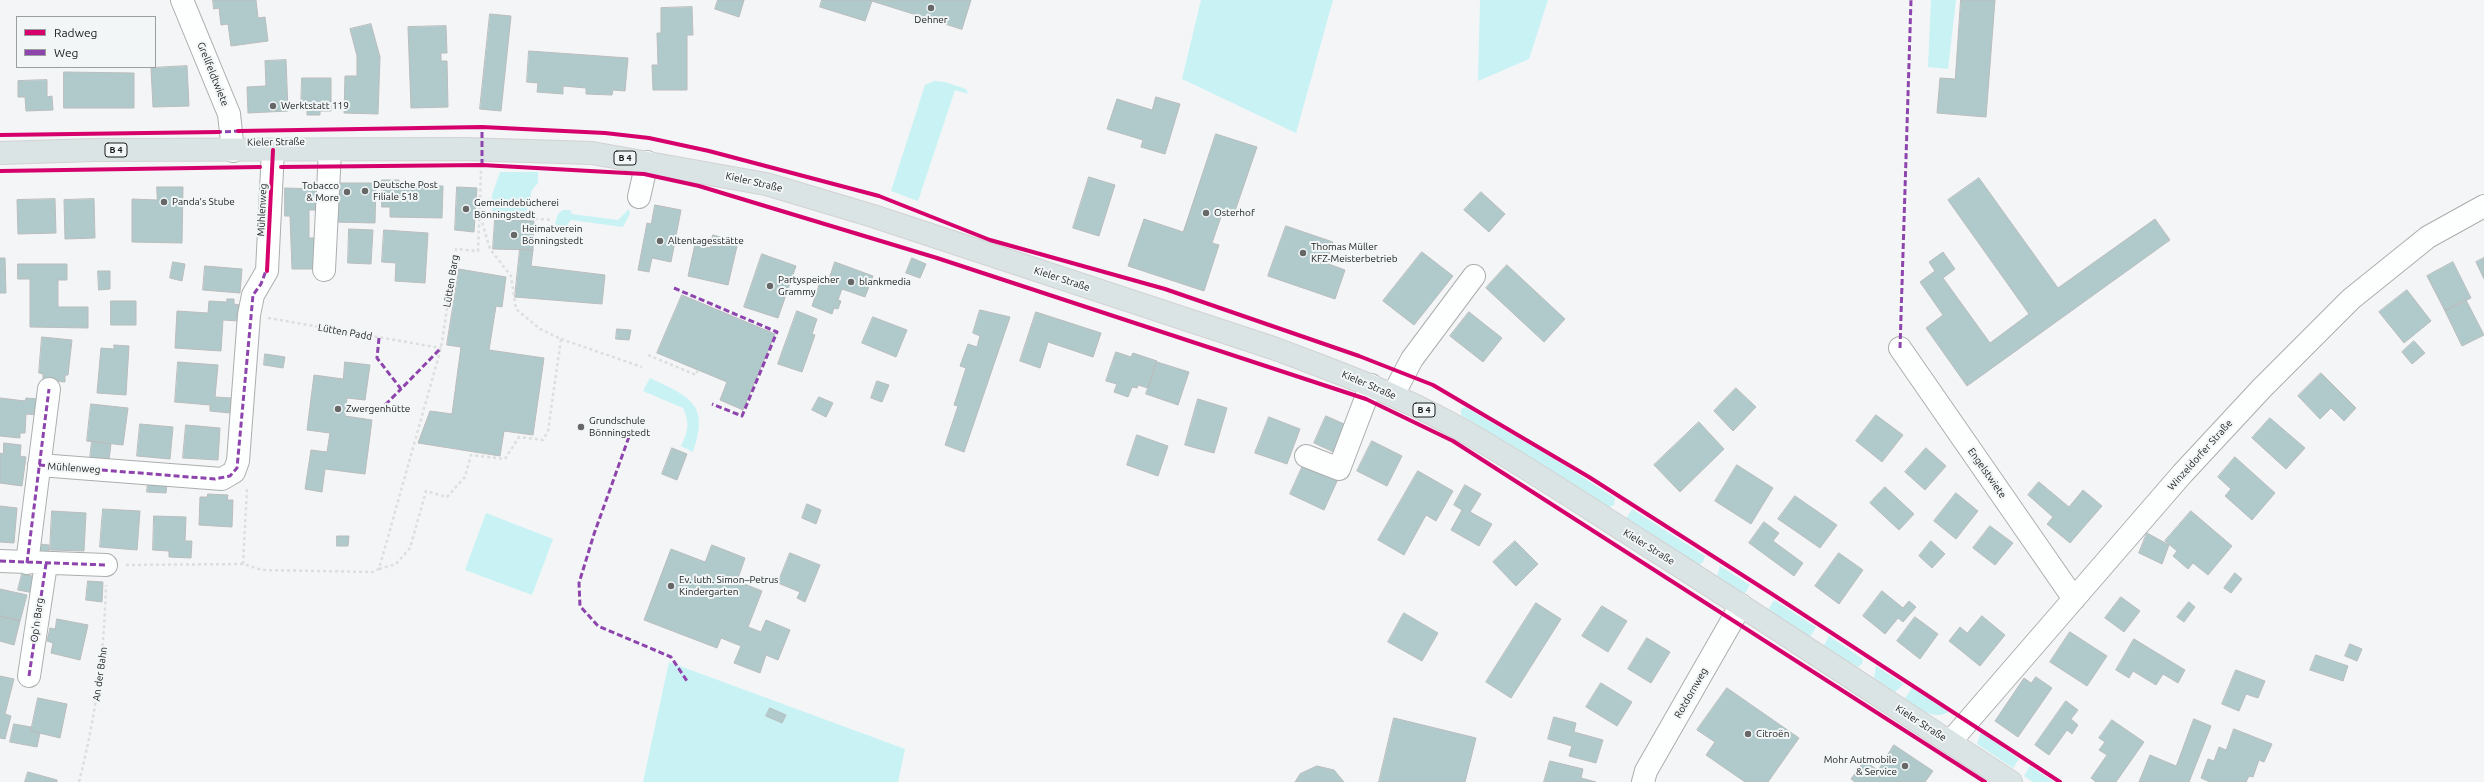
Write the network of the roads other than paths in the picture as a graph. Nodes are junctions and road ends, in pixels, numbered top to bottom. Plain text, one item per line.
1 (182, 0) edge
2 (273, 150) junction
3 (330, 150) junction
4 (232, 151) junction
5 (0, 153) edge
6 (647, 162) junction
7 (639, 198) dead end
8 (2484, 206) edge
9 (324, 270) dead end
10 (1478, 282) dead end
11 (1900, 348) dead end
12 (1371, 385) junction
13 (49, 389) dead end
14 (1400, 398) junction
15 (1306, 456) dead end
16 (39, 465) junction
17 (0, 561) edge
18 (37, 564) junction
19 (106, 565) road end
20 (2074, 598) junction
21 (1742, 605) junction
22 (29, 676) dead end
23 (1950, 742) junction
24 (1643, 782) edge
25 (2011, 782) edge

1 - 4 street, Grellfeldtwiete
2 - 3 main road, Kieler Straße / B 4
2 - 4 main road, Kieler Straße / B 4
2 - 16 street, Mühlenweg
3 - 6 main road, Kieler Straße / B 4
3 - 9 street
4 - 5 main road, Kieler Straße / B 4
6 - 7 street
6 - 12 main road, Kieler Straße / B 4
8 - 20 street, Winzeldorfer Straße
10 - 14 street
11 - 20 street, Engelstwiete
12 - 14 main road, Kieler Straße / B 4
12 - 15 street
13 - 16 street, Mühlenweg
14 - 21 main road, Kieler Straße / B 4
16 - 18 street, Mühlenweg
17 - 18 street
18 - 19 street
18 - 22 street, Op'n Barg
20 - 23 street, Winzeldorfer Straße
21 - 23 main road, Kieler Straße / B 4
21 - 24 street, Rotdornweg
23 - 25 main road, Kieler Straße / B 4

